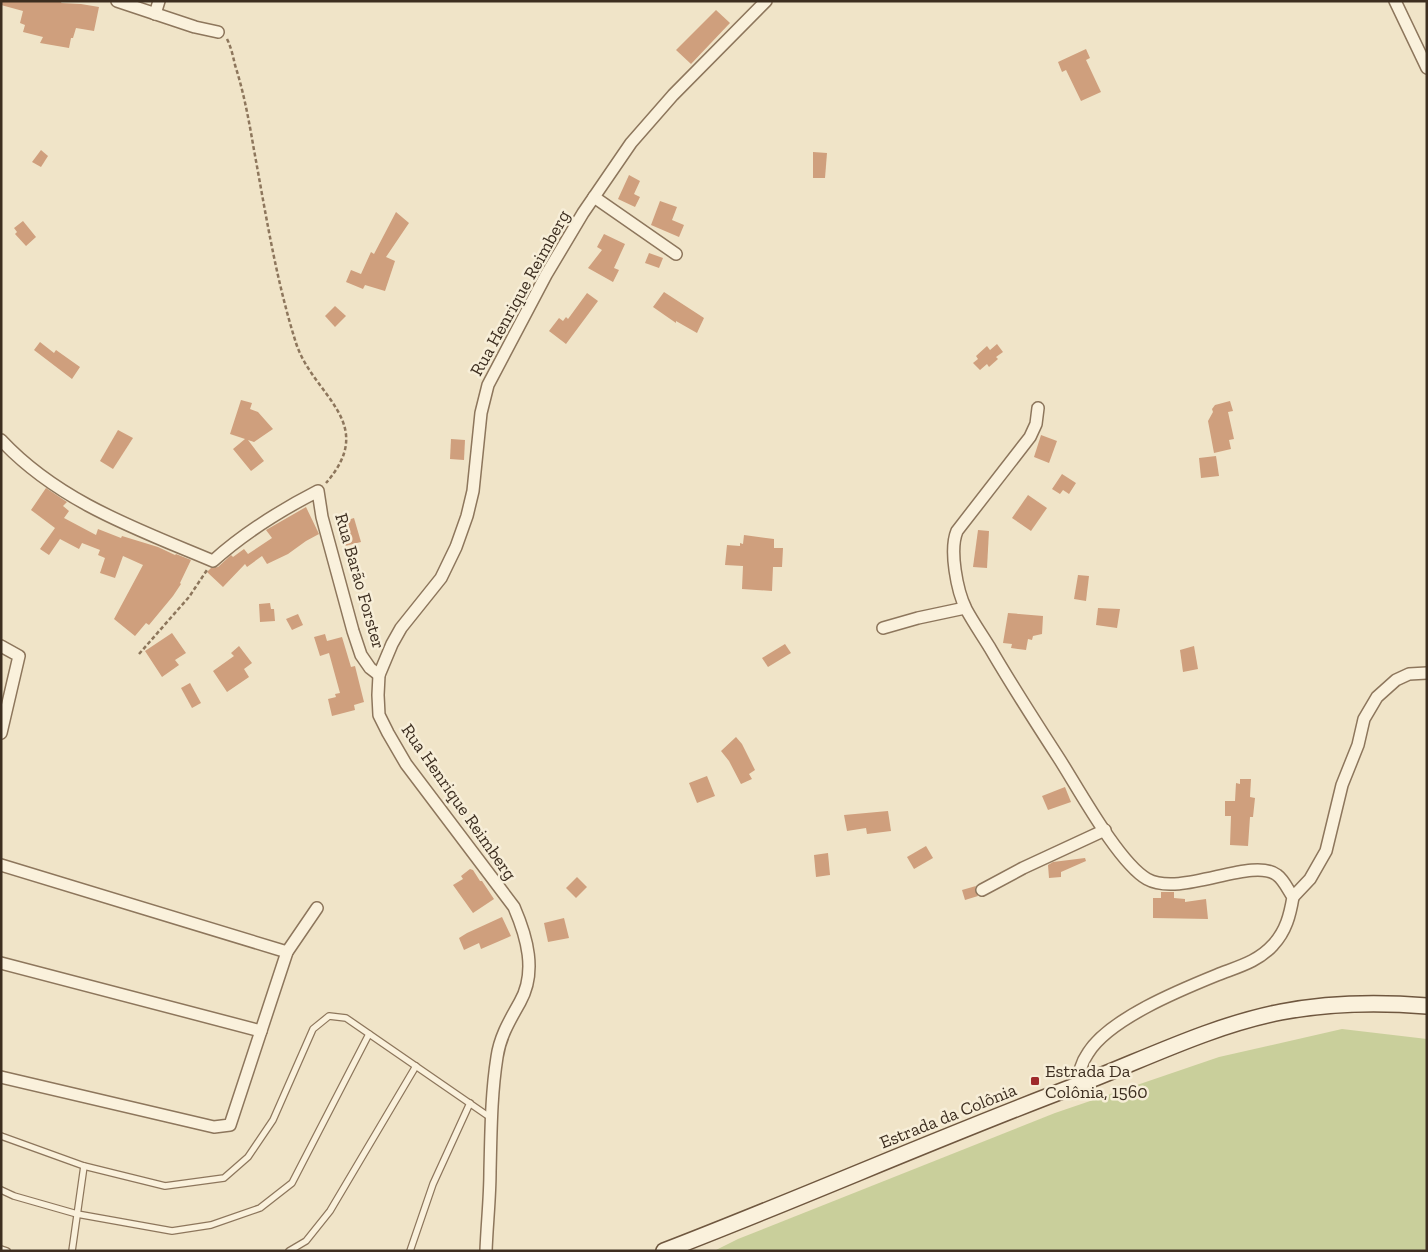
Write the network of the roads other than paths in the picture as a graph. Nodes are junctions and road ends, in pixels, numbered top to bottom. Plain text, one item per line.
1 (117, 1) edge
2 (159, 1) edge
3 (766, 1) edge
4 (1395, 1) edge
5 (155, 14) junction
6 (218, 32) road end
7 (1427, 68) edge
8 (594, 197) junction
9 (676, 254) dead end
10 (1038, 408) dead end
11 (1, 440) edge
12 (965, 608) junction
13 (884, 628) dead end
14 (1, 646) edge
15 (1427, 673) edge
16 (379, 675) junction
17 (1, 734) edge
18 (1105, 830) junction
19 (1, 865) edge
20 (982, 890) dead end
21 (1293, 897) junction
22 (317, 908) dead end
23 (287, 952) junction
24 (1, 963) edge
25 (1427, 1006) edge
26 (261, 1031) junction
27 (369, 1034) junction
28 (416, 1066) junction
29 (1, 1077) edge
30 (1077, 1085) junction
31 (470, 1103) junction
32 (492, 1118) junction
33 (1, 1136) edge
34 (84, 1166) junction
35 (1, 1190) edge
36 (77, 1214) junction
37 (1, 1249) edge
38 (7, 1251) edge
39 (72, 1251) edge
40 (289, 1251) edge
41 (410, 1251) edge
42 (486, 1251) edge
43 (664, 1251) edge

1 - 5 street
2 - 5 street
3 - 8 street, Rua Henrique Reimberg
4 - 7 street
5 - 6 street
8 - 9 street
8 - 16 street, Rua Henrique Reimberg
10 - 12 street
11 - 16 street, Rua Barão Forster
12 - 13 street
12 - 18 street
14 - 17 street
15 - 21 street
16 - 32 street, Rua Henrique Reimberg
18 - 20 street
18 - 21 street
19 - 23 street
21 - 30 street
22 - 23 street
23 - 26 street
24 - 26 street
25 - 30 main road, Estrada da Colônia
26 - 29 street
27 - 28 lane
27 - 34 lane
27 - 36 lane
28 - 31 lane
28 - 40 lane
30 - 43 main road, Estrada da Colônia
31 - 32 lane
31 - 41 lane
32 - 42 street, Rua Henrique Reimberg
33 - 34 lane
34 - 36 lane
35 - 36 lane
36 - 39 lane
37 - 38 lane

